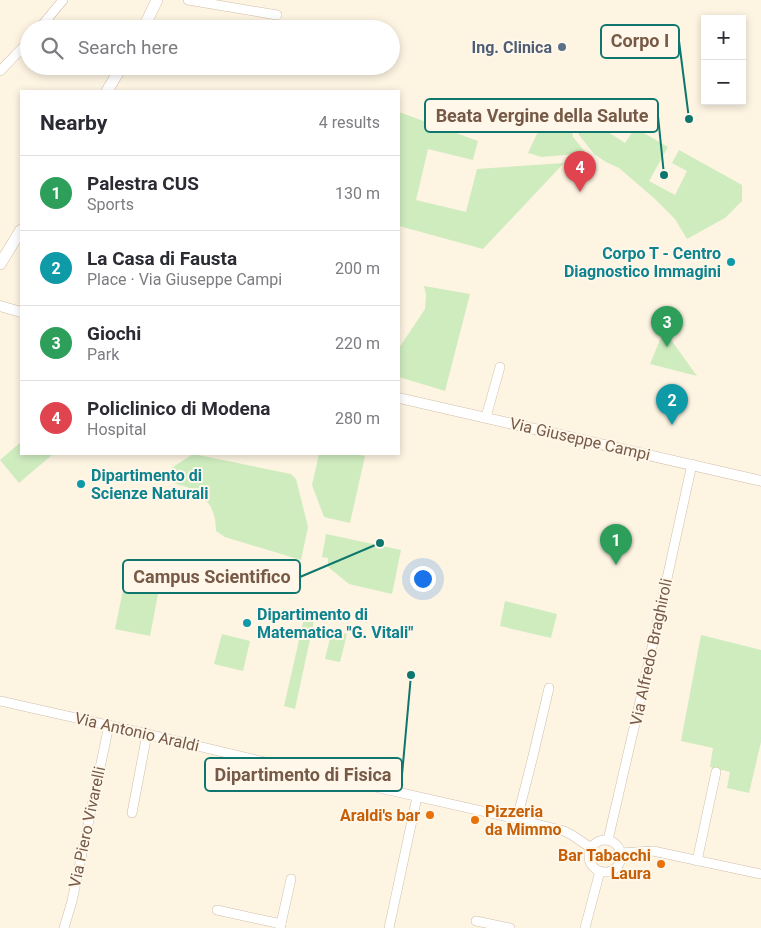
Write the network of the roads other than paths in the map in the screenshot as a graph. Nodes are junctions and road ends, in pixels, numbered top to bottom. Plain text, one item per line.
1 (63, 0) edge
2 (157, 0) edge
3 (188, 0) edge
4 (277, 15) dead end
5 (46, 20) edge
6 (147, 20) edge
7 (20, 50) edge
8 (0, 71) edge
9 (117, 75) edge
10 (108, 90) edge
11 (20, 232) edge
12 (0, 264) edge
13 (0, 306) edge
14 (20, 312) edge
15 (500, 367) dead end
16 (400, 398) edge
17 (486, 418) junction
18 (692, 464) junction
19 (761, 480) edge
20 (549, 688) dead end
21 (0, 701) edge
22 (109, 726) junction
23 (147, 734) junction
24 (716, 772) dead end
25 (416, 797) junction
26 (132, 813) dead end
27 (517, 819) junction
28 (608, 840) junction
29 (591, 848) junction
30 (620, 853) junction
31 (697, 861) junction
32 (600, 871) junction
33 (761, 874) edge
34 (291, 879) dead end
35 (217, 910) dead end
36 (476, 921) dead end
37 (281, 926) edge
38 (64, 928) edge
39 (390, 928) edge
40 (510, 928) edge
41 (585, 928) edge

1 - 5 street
2 - 6 main road
3 - 4 street
7 - 8 street
9 - 10 main road
11 - 12 main road
13 - 14 street
15 - 17 street
16 - 17 street, Via Giuseppe Campi
17 - 18 street, Via Giuseppe Campi
18 - 19 street, Via Giuseppe Campi
18 - 28 street, Via Alfredo Braghiroli
20 - 27 street
21 - 22 street, Via Antonio Araldi
22 - 23 street, Via Antonio Araldi
22 - 38 street, Via Piero Vivarelli
23 - 25 street, Via Antonio Araldi
23 - 26 street
24 - 31 street
25 - 27 street, Via Antonio Araldi
25 - 39 street
27 - 29 street, Via Antonio Araldi
28 - 29 street
28 - 30 street
29 - 32 street
30 - 31 street
30 - 32 street
31 - 33 street
32 - 41 street
34 - 37 street
35 - 37 street
36 - 40 street

